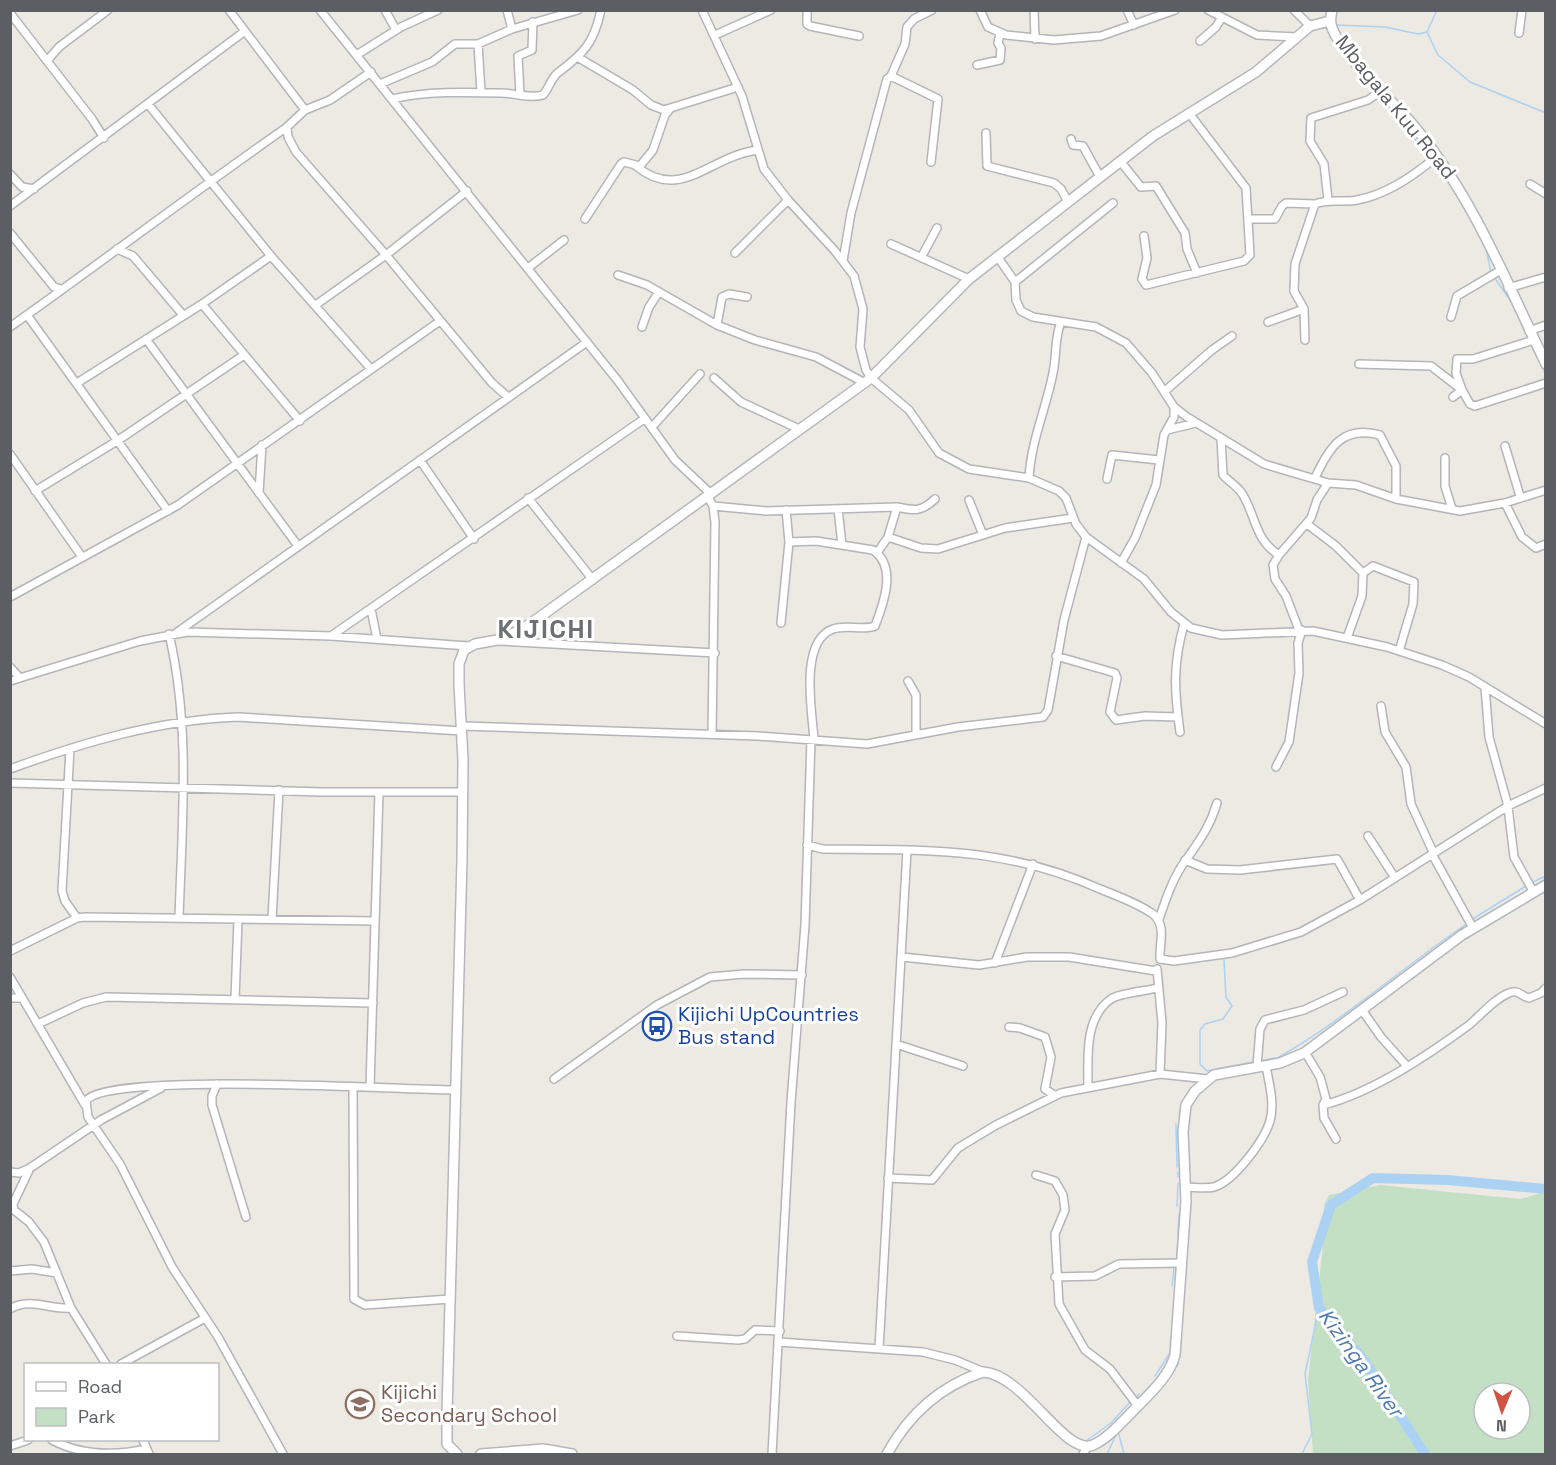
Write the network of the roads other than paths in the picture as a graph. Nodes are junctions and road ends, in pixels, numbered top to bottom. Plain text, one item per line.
1 (108, 10) edge
2 (229, 10) edge
3 (320, 10) edge
4 (384, 10) edge
5 (438, 10) edge
6 (507, 10) edge
7 (578, 10) edge
8 (601, 10) edge
9 (702, 10) edge
10 (771, 10) edge
11 (807, 10) edge
12 (932, 10) edge
13 (980, 10) edge
14 (1034, 10) edge
15 (1127, 10) edge
16 (1175, 10) edge
17 (1208, 10) edge
18 (1294, 10) edge
19 (1332, 10) edge
20 (1522, 10) edge
21 (10, 13) edge
22 (1222, 17) junction
23 (1330, 21) junction
24 (533, 22) junction
25 (1134, 25) junction
26 (1310, 26) junction
27 (512, 29) junction
28 (396, 30) junction
29 (245, 31) junction
30 (1000, 33) junction
31 (1519, 33) dead end
32 (715, 35) junction
33 (859, 36) dead end
34 (1298, 37) junction
35 (1035, 39) junction
36 (1200, 41) dead end
37 (478, 44) junction
38 (358, 54) junction
39 (579, 58) junction
40 (47, 61) junction
41 (977, 65) dead end
42 (371, 72) junction
43 (891, 76) junction
44 (380, 84) junction
45 (738, 87) junction
46 (1382, 90) junction
47 (481, 92) junction
48 (520, 95) junction
49 (392, 99) junction
50 (148, 104) junction
51 (672, 107) junction
52 (305, 110) junction
53 (1189, 113) junction
54 (287, 126) junction
55 (986, 133) dead end
56 (104, 138) junction
57 (1071, 139) dead end
58 (758, 150) junction
59 (1437, 156) junction
60 (1120, 161) junction
61 (931, 162) dead end
62 (636, 166) junction
63 (10, 174) edge
64 (1100, 177) junction
65 (212, 180) junction
66 (18, 184) junction
67 (1530, 184) dead end
68 (34, 189) junction
69 (467, 191) junction
70 (1545, 194) edge
71 (788, 200) junction
72 (1328, 200) junction
73 (1068, 202) junction
74 (1113, 203) dead end
75 (1315, 204) junction
76 (12, 205) edge
77 (585, 219) dead end
78 (1249, 219) junction
79 (937, 228) dead end
80 (10, 233) edge
81 (1144, 236) dead end
82 (564, 240) dead end
83 (891, 244) dead end
84 (117, 249) junction
85 (735, 253) dead end
86 (386, 255) junction
87 (271, 256) junction
88 (922, 256) junction
89 (997, 256) junction
90 (843, 261) junction
91 (528, 268) junction
92 (1500, 270) junction
93 (1197, 273) junction
94 (618, 274) dead end
95 (1545, 277) edge
96 (969, 279) junction
97 (1015, 282) junction
98 (1508, 288) junction
99 (61, 289) junction
100 (659, 292) junction
101 (747, 297) dead end
102 (202, 304) junction
103 (316, 304) junction
104 (1304, 309) junction
105 (27, 315) junction
106 (183, 315) junction
107 (1452, 317) dead end
108 (440, 321) junction
109 (1061, 322) junction
110 (1268, 322) dead end
111 (717, 325) junction
112 (1545, 326) edge
113 (10, 327) edge
114 (642, 327) dead end
115 (1528, 332) junction
116 (1232, 336) dead end
117 (146, 339) junction
118 (1305, 340) dead end
119 (1534, 340) junction
120 (587, 342) junction
121 (244, 355) junction
122 (1359, 364) dead end
123 (1545, 364) edge
124 (371, 369) junction
125 (700, 374) dead end
126 (714, 378) dead end
127 (868, 380) junction
128 (77, 383) junction
129 (1545, 383) edge
130 (1462, 390) junction
131 (1165, 391) junction
132 (186, 394) junction
133 (508, 397) junction
134 (1453, 397) dead end
135 (1174, 407) junction
136 (644, 419) junction
137 (300, 421) junction
138 (1196, 423) junction
139 (652, 428) junction
140 (800, 429) junction
141 (1167, 430) junction
142 (1221, 438) junction
143 (117, 441) junction
144 (262, 445) junction
145 (1504, 446) dead end
146 (10, 453) edge
147 (1445, 458) dead end
148 (420, 460) junction
149 (1159, 460) junction
150 (240, 464) junction
151 (1029, 478) junction
152 (1315, 478) junction
153 (1107, 479) dead end
154 (1328, 483) junction
155 (1545, 490) edge
156 (35, 492) junction
157 (259, 495) junction
158 (710, 496) junction
159 (1520, 496) junction
160 (528, 498) junction
161 (935, 499) dead end
162 (1396, 499) junction
163 (969, 500) dead end
164 (1505, 503) junction
165 (713, 506) junction
166 (897, 507) junction
167 (838, 509) junction
168 (1452, 509) junction
169 (786, 510) junction
170 (168, 511) junction
171 (1073, 518) junction
172 (1306, 524) junction
173 (983, 535) junction
174 (888, 537) junction
175 (1086, 537) junction
176 (474, 539) junction
177 (789, 542) junction
178 (1545, 544) edge
179 (842, 545) junction
180 (298, 546) junction
181 (878, 553) junction
182 (1279, 555) junction
183 (82, 557) junction
184 (1121, 563) junction
185 (1363, 573) junction
186 (593, 580) junction
187 (10, 597) edge
188 (371, 609) junction
189 (781, 623) dead end
190 (1184, 624) junction
191 (1301, 630) junction
192 (173, 634) junction
193 (331, 636) junction
194 (1347, 638) junction
195 (376, 639) junction
196 (496, 641) junction
197 (468, 646) junction
198 (1399, 651) junction
199 (715, 652) junction
200 (1056, 656) junction
201 (10, 668) edge
202 (20, 678) junction
203 (10, 681) edge
204 (908, 681) dead end
205 (1485, 687) junction
206 (1381, 706) dead end
207 (1178, 717) junction
208 (181, 721) junction
209 (1545, 724) edge
210 (462, 729) junction
211 (1180, 732) dead end
212 (712, 734) junction
213 (916, 735) junction
214 (812, 739) junction
215 (70, 749) junction
216 (1276, 767) dead end
217 (10, 769) edge
218 (10, 783) edge
219 (68, 784) junction
220 (183, 788) junction
221 (1545, 788) edge
222 (279, 790) junction
223 (379, 792) junction
224 (463, 792) junction
225 (1217, 803) dead end
226 (1508, 807) junction
227 (1368, 836) dead end
228 (807, 845) junction
229 (823, 849) junction
230 (907, 850) junction
231 (807, 853) junction
232 (1433, 853) junction
233 (1185, 860) junction
234 (1033, 864) junction
235 (1395, 878) junction
236 (1545, 885) edge
237 (1533, 891) junction
238 (1360, 900) junction
239 (77, 918) junction
240 (179, 918) junction
241 (272, 919) junction
242 (238, 920) junction
243 (1159, 920) junction
244 (375, 921) junction
245 (1473, 928) junction
246 (10, 951) edge
247 (902, 957) junction
248 (1162, 961) junction
249 (995, 963) junction
250 (1156, 971) junction
251 (802, 975) junction
252 (10, 977) edge
253 (1157, 988) junction
254 (1545, 988) edge
255 (1343, 992) dead end
256 (10, 998) edge
257 (22, 998) junction
258 (235, 999) junction
259 (373, 1002) junction
260 (1362, 1010) junction
261 (39, 1024) junction
262 (1010, 1027) dead end
263 (896, 1044) junction
264 (1305, 1052) junction
265 (1406, 1065) junction
266 (963, 1066) dead end
267 (1261, 1066) junction
268 (1160, 1074) junction
269 (554, 1079) dead end
270 (1208, 1079) junction
271 (218, 1084) junction
272 (163, 1087) junction
273 (353, 1087) junction
274 (370, 1087) junction
275 (1088, 1087) junction
276 (455, 1090) junction
277 (1054, 1095) junction
278 (85, 1105) junction
279 (1323, 1105) junction
280 (94, 1125) junction
281 (1336, 1139) dead end
282 (30, 1168) junction
283 (10, 1172) edge
284 (1036, 1174) dead end
285 (888, 1178) junction
286 (1186, 1187) junction
287 (246, 1217) dead end
288 (1181, 1263) junction
289 (10, 1272) edge
290 (57, 1273) junction
291 (1056, 1277) junction
292 (450, 1299) junction
293 (71, 1308) junction
294 (10, 1309) edge
295 (205, 1318) junction
296 (780, 1331) junction
297 (677, 1336) dead end
298 (779, 1342) junction
299 (879, 1349) junction
300 (105, 1362) edge
301 (123, 1363) edge
302 (984, 1372) junction
303 (1138, 1406) junction
304 (25, 1441) edge
305 (54, 1441) edge
306 (10, 1446) edge
307 (1086, 1450) edge
308 (148, 1452) edge
309 (487, 1454) edge
310 (566, 1454) edge
311 (283, 1455) edge
312 (457, 1455) edge
313 (481, 1455) edge
314 (772, 1455) edge
315 (887, 1455) edge

1 - 40 street
2 - 29 street
3 - 38 street
4 - 28 street
5 - 28 street
6 - 27 street
7 - 24 street
8 - 39 street
9 - 32 street
10 - 32 street
11 - 33 street
12 - 43 street
13 - 30 street
14 - 35 street
15 - 25 street
16 - 25 street
17 - 22 street
18 - 26 street
19 - 23 street, Mbagala Kuu Road
20 - 31 street
21 - 40 street
22 - 34 street
22 - 36 street
23 - 26 street
23 - 46 street, Mbagala Kuu Road
24 - 27 street
24 - 48 street
25 - 35 street
26 - 34 street
27 - 37 street
28 - 38 street
29 - 50 street
29 - 52 street
30 - 35 street
30 - 41 street
32 - 45 street
34 - 53 street
37 - 44 street
37 - 47 street
38 - 42 street
39 - 48 street
39 - 51 street
40 - 56 street
42 - 44 street
42 - 52 street
43 - 61 street
43 - 90 street
44 - 49 street
45 - 51 street
45 - 58 street
46 - 59 street, Mbagala Kuu Road
46 - 72 street
47 - 48 street
47 - 49 street
49 - 69 street
50 - 56 street
50 - 65 street
51 - 62 street
52 - 54 street
53 - 60 street
53 - 78 street
54 - 65 street
54 - 86 street
55 - 73 street
56 - 68 street
57 - 64 street
58 - 62 street
58 - 71 street
59 - 72 street
59 - 92 street, Mbagala Kuu Road
60 - 64 street
60 - 93 street
62 - 77 street
63 - 66 street
64 - 73 street
65 - 84 street
65 - 87 street
66 - 68 street
66 - 76 street
67 - 70 street
68 - 76 street
69 - 86 street
69 - 91 street
71 - 85 street
71 - 90 street
72 - 75 street
73 - 89 street
74 - 97 street
75 - 78 street
75 - 104 street
78 - 93 street
79 - 88 street
80 - 99 street
81 - 93 street
82 - 91 street
83 - 88 street
84 - 99 street
84 - 106 street
86 - 103 street
86 - 108 street
87 - 102 street
87 - 103 street
88 - 96 street
89 - 96 street
89 - 97 street
90 - 127 street
91 - 120 street
92 - 98 street, Mbagala Kuu Road
92 - 107 street
94 - 100 street
95 - 98 street
96 - 127 street
97 - 109 street
98 - 115 street, Mbagala Kuu Road
99 - 105 street
100 - 111 street
100 - 114 street
101 - 111 street
102 - 106 street
102 - 121 street
103 - 124 street
104 - 110 street
104 - 118 street
105 - 113 street
105 - 128 street
106 - 117 street
108 - 124 street
108 - 133 street
109 - 131 street
109 - 151 street
111 - 127 street
112 - 115 street
115 - 119 street, Mbagala Kuu Road
116 - 131 street
117 - 128 street
117 - 132 street
119 - 123 street, Mbagala Kuu Road
119 - 130 street
120 - 133 street
120 - 136 street
121 - 132 street
121 - 137 street
122 - 130 street
124 - 137 street
125 - 139 street
126 - 140 street
127 - 140 street
127 - 151 street
128 - 143 street
129 - 130 street
130 - 134 street
131 - 135 street
132 - 143 street
132 - 150 street
133 - 148 street
135 - 138 street
135 - 141 street
136 - 139 street
136 - 160 street
137 - 144 street
138 - 141 street
138 - 142 street
139 - 158 street
140 - 158 street
141 - 149 street
142 - 152 street
142 - 182 street
143 - 156 street
143 - 170 street
144 - 150 street
144 - 157 street
145 - 159 street
146 - 156 street
147 - 168 street
148 - 176 street
148 - 180 street
149 - 153 street
149 - 184 street
150 - 157 street
150 - 170 street
151 - 171 street
152 - 154 street
152 - 162 street
154 - 162 street
154 - 172 street
155 - 159 street
156 - 183 street
157 - 180 street
158 - 165 street
158 - 186 street
159 - 164 street
160 - 176 street
160 - 186 street
161 - 166 street
162 - 168 street
163 - 173 street
164 - 168 street
164 - 178 street
165 - 169 street
165 - 199 street
166 - 167 street
166 - 174 street
167 - 169 street
167 - 179 street
169 - 177 street
170 - 183 street
171 - 173 street
171 - 175 street
172 - 182 street
172 - 185 street
173 - 174 street
174 - 181 street
175 - 184 street
175 - 200 street
176 - 188 street
177 - 179 street
177 - 189 street
179 - 181 street
180 - 192 street
181 - 214 street
182 - 191 street
183 - 187 street
184 - 190 street
185 - 194 street
185 - 198 street
186 - 196 street
188 - 193 street
188 - 195 street
190 - 191 street
190 - 207 street
191 - 194 street
191 - 216 street
192 - 193 street
192 - 202 street
192 - 208 street
193 - 195 street
194 - 198 street
195 - 197 street
196 - 197 street
196 - 199 street
197 - 210 street
198 - 205 street
199 - 212 street
200 - 207 street
200 - 213 street
201 - 202 street
202 - 203 street
204 - 213 street
205 - 209 street
205 - 226 street
206 - 232 street
207 - 211 street
208 - 210 street
208 - 215 street
208 - 220 street
210 - 212 street
210 - 224 street
212 - 214 street
213 - 214 street
214 - 228 street
215 - 217 street
215 - 219 street
218 - 219 street
219 - 220 street
219 - 239 street
220 - 222 street
220 - 240 street
221 - 226 street
222 - 223 street
222 - 241 street
223 - 224 street
223 - 244 street
224 - 276 street
225 - 233 street
226 - 232 street
226 - 237 street
227 - 235 street
228 - 229 street
228 - 231 street
229 - 230 street
229 - 231 street
230 - 234 street
230 - 247 street
231 - 251 street
232 - 235 street
232 - 245 street
233 - 238 street
233 - 243 street
234 - 243 street
234 - 249 street
235 - 238 street
236 - 237 street
237 - 245 street
238 - 248 street
239 - 240 street
239 - 246 street
240 - 242 street
241 - 242 street
241 - 244 street
242 - 258 street
243 - 248 street
244 - 259 street
245 - 260 street
247 - 249 street
247 - 263 street
248 - 250 street
249 - 250 street
250 - 253 street
251 - 269 street
251 - 296 street
252 - 257 street
253 - 268 street
253 - 275 street
254 - 265 street
255 - 267 street
256 - 257 street
257 - 261 street
258 - 259 street
258 - 261 street
259 - 274 street
260 - 264 street
260 - 265 street
261 - 278 street
262 - 277 street
263 - 266 street
263 - 285 street
264 - 267 street
264 - 279 street
265 - 279 street
267 - 270 street
267 - 286 street
268 - 270 street
268 - 275 street
270 - 286 street
271 - 272 street
271 - 273 street
271 - 287 street
272 - 278 street
272 - 280 street
273 - 274 street
273 - 292 street
274 - 276 street
275 - 277 street
276 - 292 street
277 - 285 street
278 - 280 street
279 - 281 street
280 - 282 street
280 - 295 street
282 - 283 street
282 - 290 street
284 - 291 street
285 - 299 street
286 - 288 street
288 - 291 street
288 - 303 street
289 - 290 street
290 - 293 street
291 - 303 street
292 - 312 street
293 - 294 street
293 - 300 street
295 - 301 street
295 - 311 street
296 - 297 street
296 - 298 street
298 - 299 street
298 - 314 street
299 - 302 street
302 - 307 street
302 - 315 street
303 - 307 street
304 - 306 street
305 - 308 street
309 - 310 street
309 - 313 street

